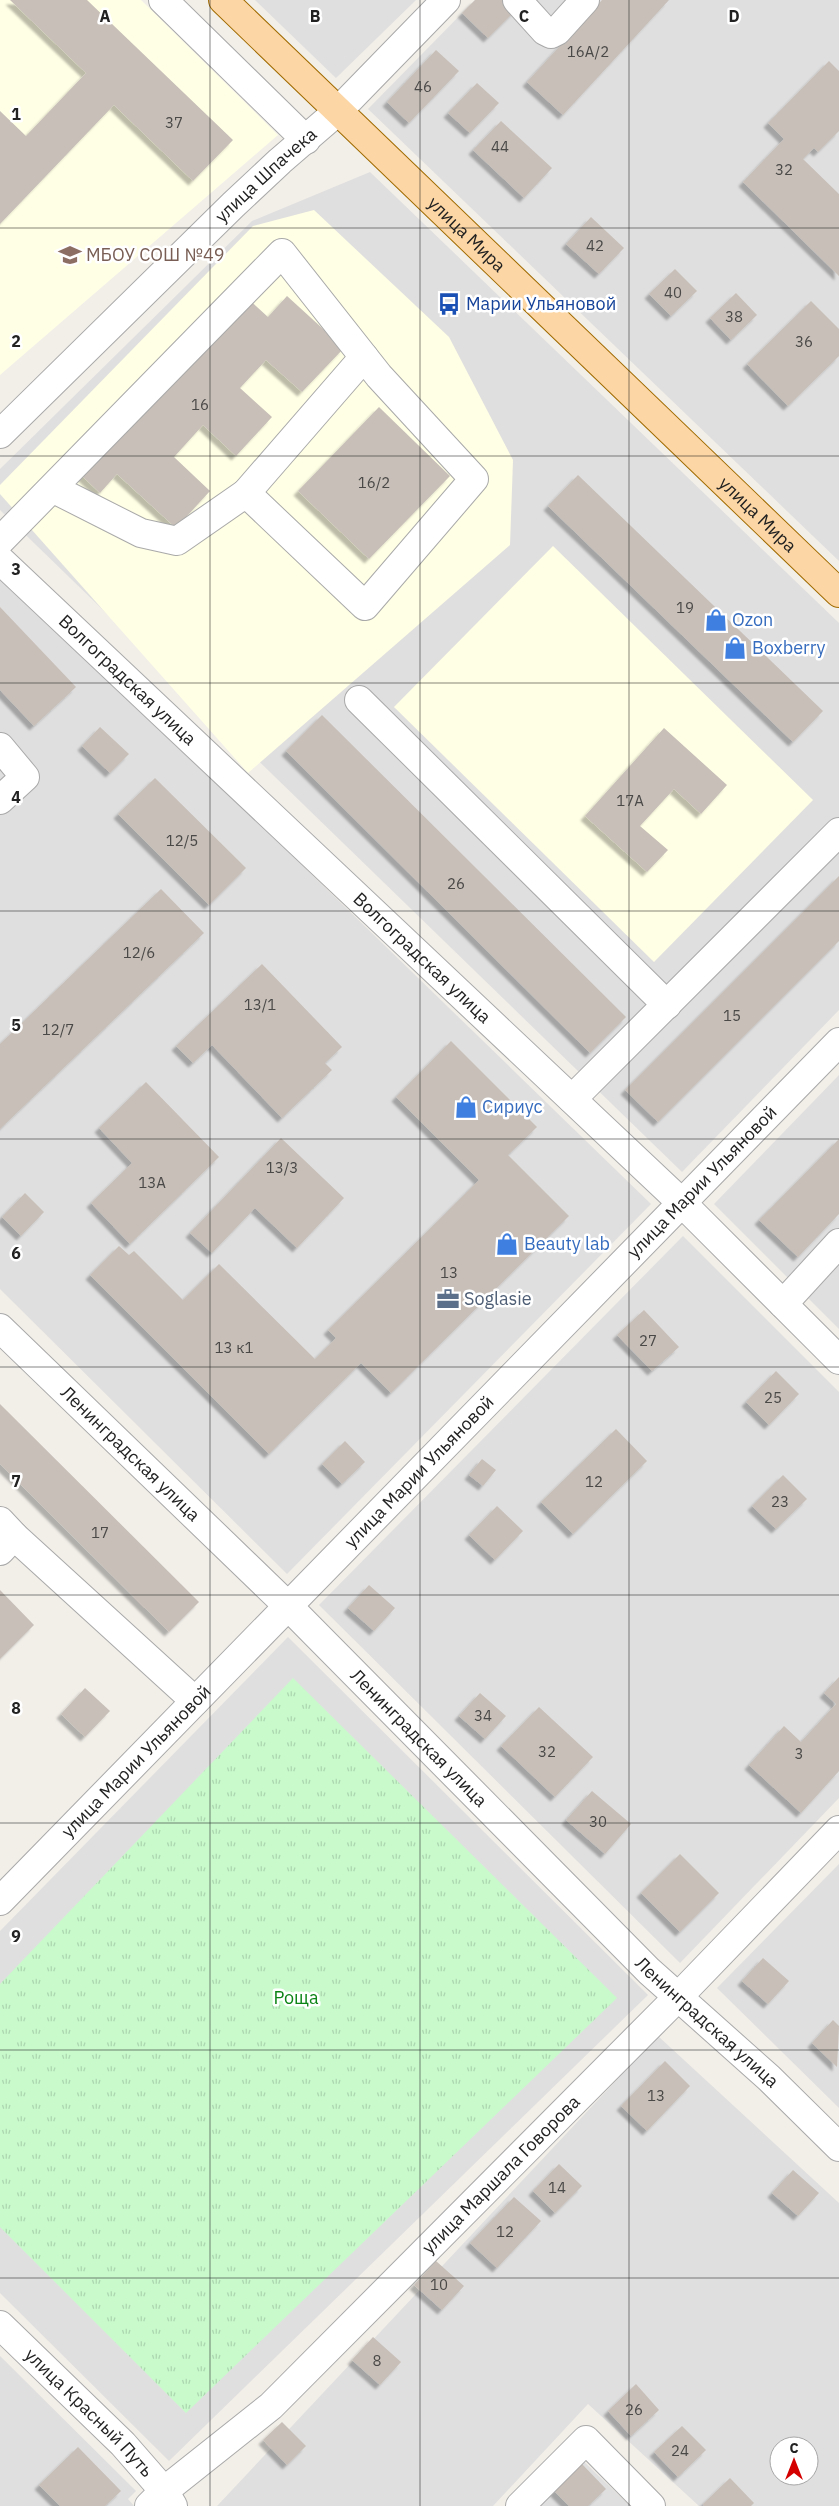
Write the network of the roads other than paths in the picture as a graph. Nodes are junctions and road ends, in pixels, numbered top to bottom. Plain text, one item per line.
1 (163, 0) edge
2 (223, 0) edge
3 (446, 0) edge
4 (517, 0) edge
5 (585, 0) edge
6 (338, 111) junction
7 (306, 140) junction
8 (364, 357) junction
9 (0, 434) edge
10 (52, 488) junction
11 (246, 493) junction
12 (0, 541) edge
13 (0, 560) edge
14 (839, 592) edge
15 (359, 700) dead end
16 (0, 747) edge
17 (0, 800) edge
18 (839, 832) edge
19 (667, 1005) junction
20 (839, 1042) edge
21 (572, 1099) junction
22 (683, 1204) junction
23 (839, 1243) edge
24 (783, 1304) junction
25 (2, 1333) edge
26 (839, 1360) edge
27 (5, 1536) edge
28 (288, 1606) junction
29 (195, 1701) junction
30 (839, 1830) edge
31 (0, 1901) edge
32 (678, 1997) junction
33 (839, 2147) edge
34 (0, 2325) edge
35 (162, 2501) edge
36 (520, 2506) edge
37 (651, 2506) edge

1 - 7 street
2 - 6 main road, улица Мира
3 - 6 street, улица Шпачека
4 - 5 street
6 - 7 street, улица Шпачека
6 - 14 main road, улица Мира
7 - 9 street, улица Шпачека
8 - 10 street
8 - 11 street
8 - 11 street
10 - 11 street
10 - 12 street
13 - 21 street, Волгоградская улица
15 - 19 street
16 - 17 street
18 - 19 street
19 - 21 street
20 - 22 street, улица Марии Ульяновой
21 - 22 street, Волгоградская улица
22 - 24 street, Волгоградская улица
22 - 28 street, улица Марии Ульяновой
23 - 24 street
24 - 26 street, Волгоградская улица
25 - 28 street, Ленинградская улица
27 - 29 street
28 - 29 street, улица Марии Ульяновой
28 - 32 street, Ленинградская улица
29 - 31 street, улица Марии Ульяновой
30 - 32 street, улица Маршала Говорова
32 - 33 street, Ленинградская улица
32 - 35 street, улица Маршала Говорова
34 - 35 street, улица Красный Путь
36 - 37 street

